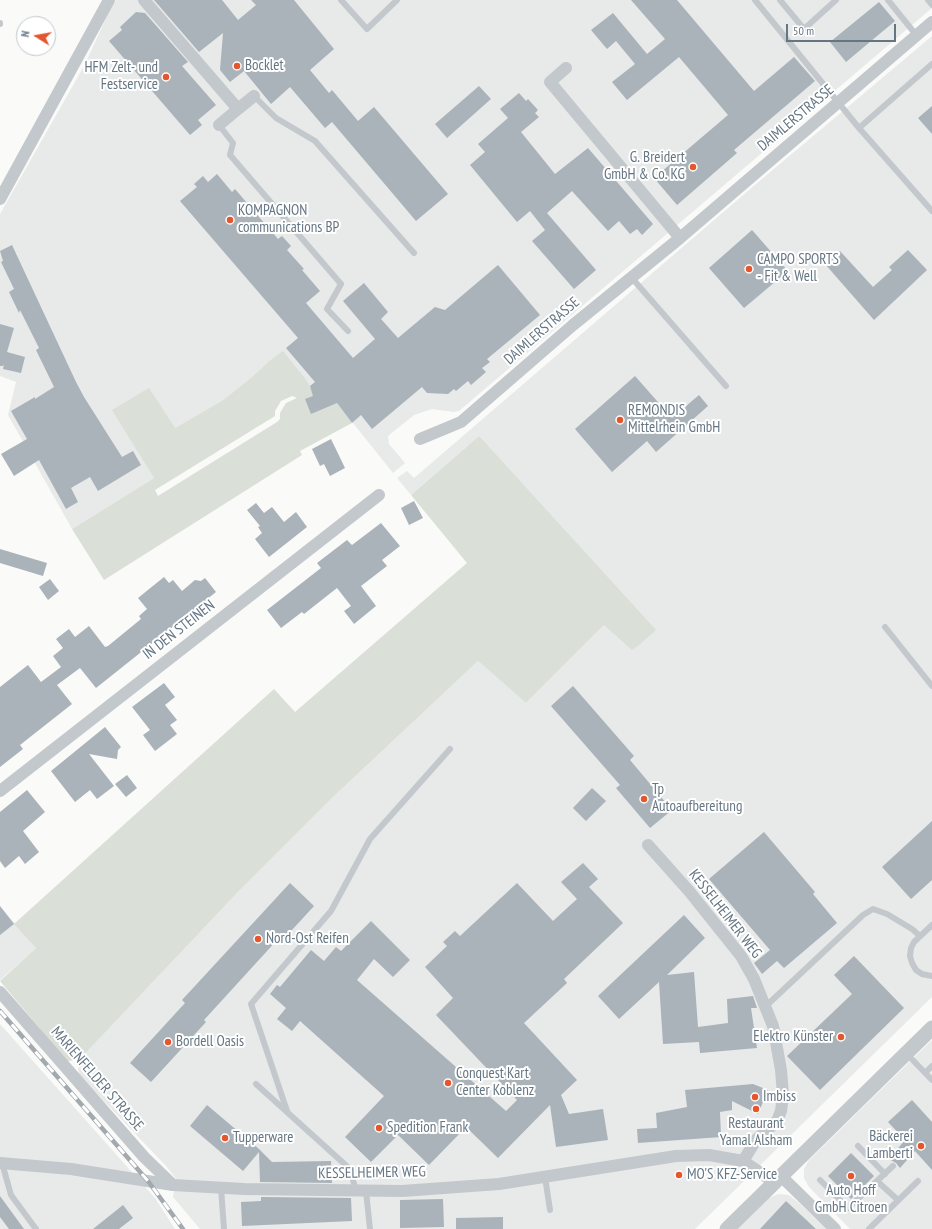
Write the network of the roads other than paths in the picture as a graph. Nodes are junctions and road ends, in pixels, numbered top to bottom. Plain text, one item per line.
1 (109, 0) edge
2 (144, 0) edge
3 (341, 0) edge
4 (396, 0) edge
5 (755, 0) edge
6 (780, 0) edge
7 (836, 0) edge
8 (888, 0) edge
9 (928, 0) edge
10 (932, 5) edge
11 (932, 22) edge
12 (917, 36) junction
13 (932, 64) edge
14 (566, 68) dead end
15 (254, 96) joint
16 (839, 102) junction
17 (238, 109) junction
18 (219, 125) joint
19 (859, 128) junction
20 (0, 199) edge
21 (932, 211) edge
22 (680, 238) junction
23 (414, 253) dead end
24 (631, 277) junction
25 (348, 331) dead end
26 (726, 386) dead end
27 (420, 439) dead end
28 (379, 495) dead end
29 (885, 627) dead end
30 (932, 686) edge
31 (450, 749) dead end
32 (0, 791) edge
33 (648, 844) dead end
34 (932, 925) edge
35 (920, 936) junction
36 (932, 976) edge
37 (0, 992) edge
38 (766, 1006) junction
39 (932, 1028) edge
40 (906, 1053) junction
41 (932, 1066) edge
42 (925, 1073) junction
43 (932, 1080) edge
44 (256, 1084) dead end
45 (287, 1111) junction
46 (858, 1146) dead end
47 (743, 1161) junction
48 (1, 1163) edge
49 (893, 1166) dead end
50 (886, 1174) junction
51 (545, 1177) junction
52 (777, 1179) junction
53 (820, 1180) dead end
54 (918, 1181) dead end
55 (878, 1182) junction
56 (173, 1185) junction
57 (221, 1188) junction
58 (361, 1191) junction
59 (898, 1200) junction
60 (550, 1210) dead end
61 (36, 1229) edge
62 (224, 1229) edge
63 (370, 1229) edge
64 (727, 1229) edge
65 (835, 1229) edge
66 (870, 1229) edge

1 - 20 street
2 - 17 street
3 - 4 lane
5 - 16 lane
6 - 7 lane
8 - 12 lane
9 - 10 lane
11 - 12 street, DAIMLERSTRASSE
12 - 16 street, DAIMLERSTRASSE
13 - 19 lane
14 - 22 street
15 - 17 street
15 - 23 lane
16 - 19 lane
16 - 22 street, DAIMLERSTRASSE
17 - 18 street
18 - 25 lane
19 - 21 lane
22 - 24 street, DAIMLERSTRASSE
24 - 26 lane
24 - 27 street, DAIMLERSTRASSE
28 - 32 street, IN DEN STEINEN
29 - 30 lane
31 - 45 lane
33 - 38 street, KESSELHEIMER WEG
34 - 35 lane
35 - 36 lane
35 - 38 lane
37 - 56 street, MARIENFELDER STRASSE
38 - 47 street, KESSELHEIMER WEG
39 - 40 street
40 - 42 lane
40 - 52 street
41 - 42 lane
42 - 43 lane
44 - 45 lane
45 - 58 lane
46 - 50 lane
47 - 51 street, KESSELHEIMER WEG
47 - 52 street, KESSELHEIMER WEG
48 - 56 street, KESSELHEIMER WEG
48 - 61 lane
49 - 50 lane
50 - 55 lane
51 - 58 street, KESSELHEIMER WEG
51 - 60 lane
52 - 64 street
52 - 65 street, KESSELHEIMER WEG
53 - 55 lane
54 - 59 lane
55 - 59 lane
56 - 57 street, KESSELHEIMER WEG
57 - 58 street, KESSELHEIMER WEG
57 - 62 lane
58 - 63 lane
59 - 66 lane

